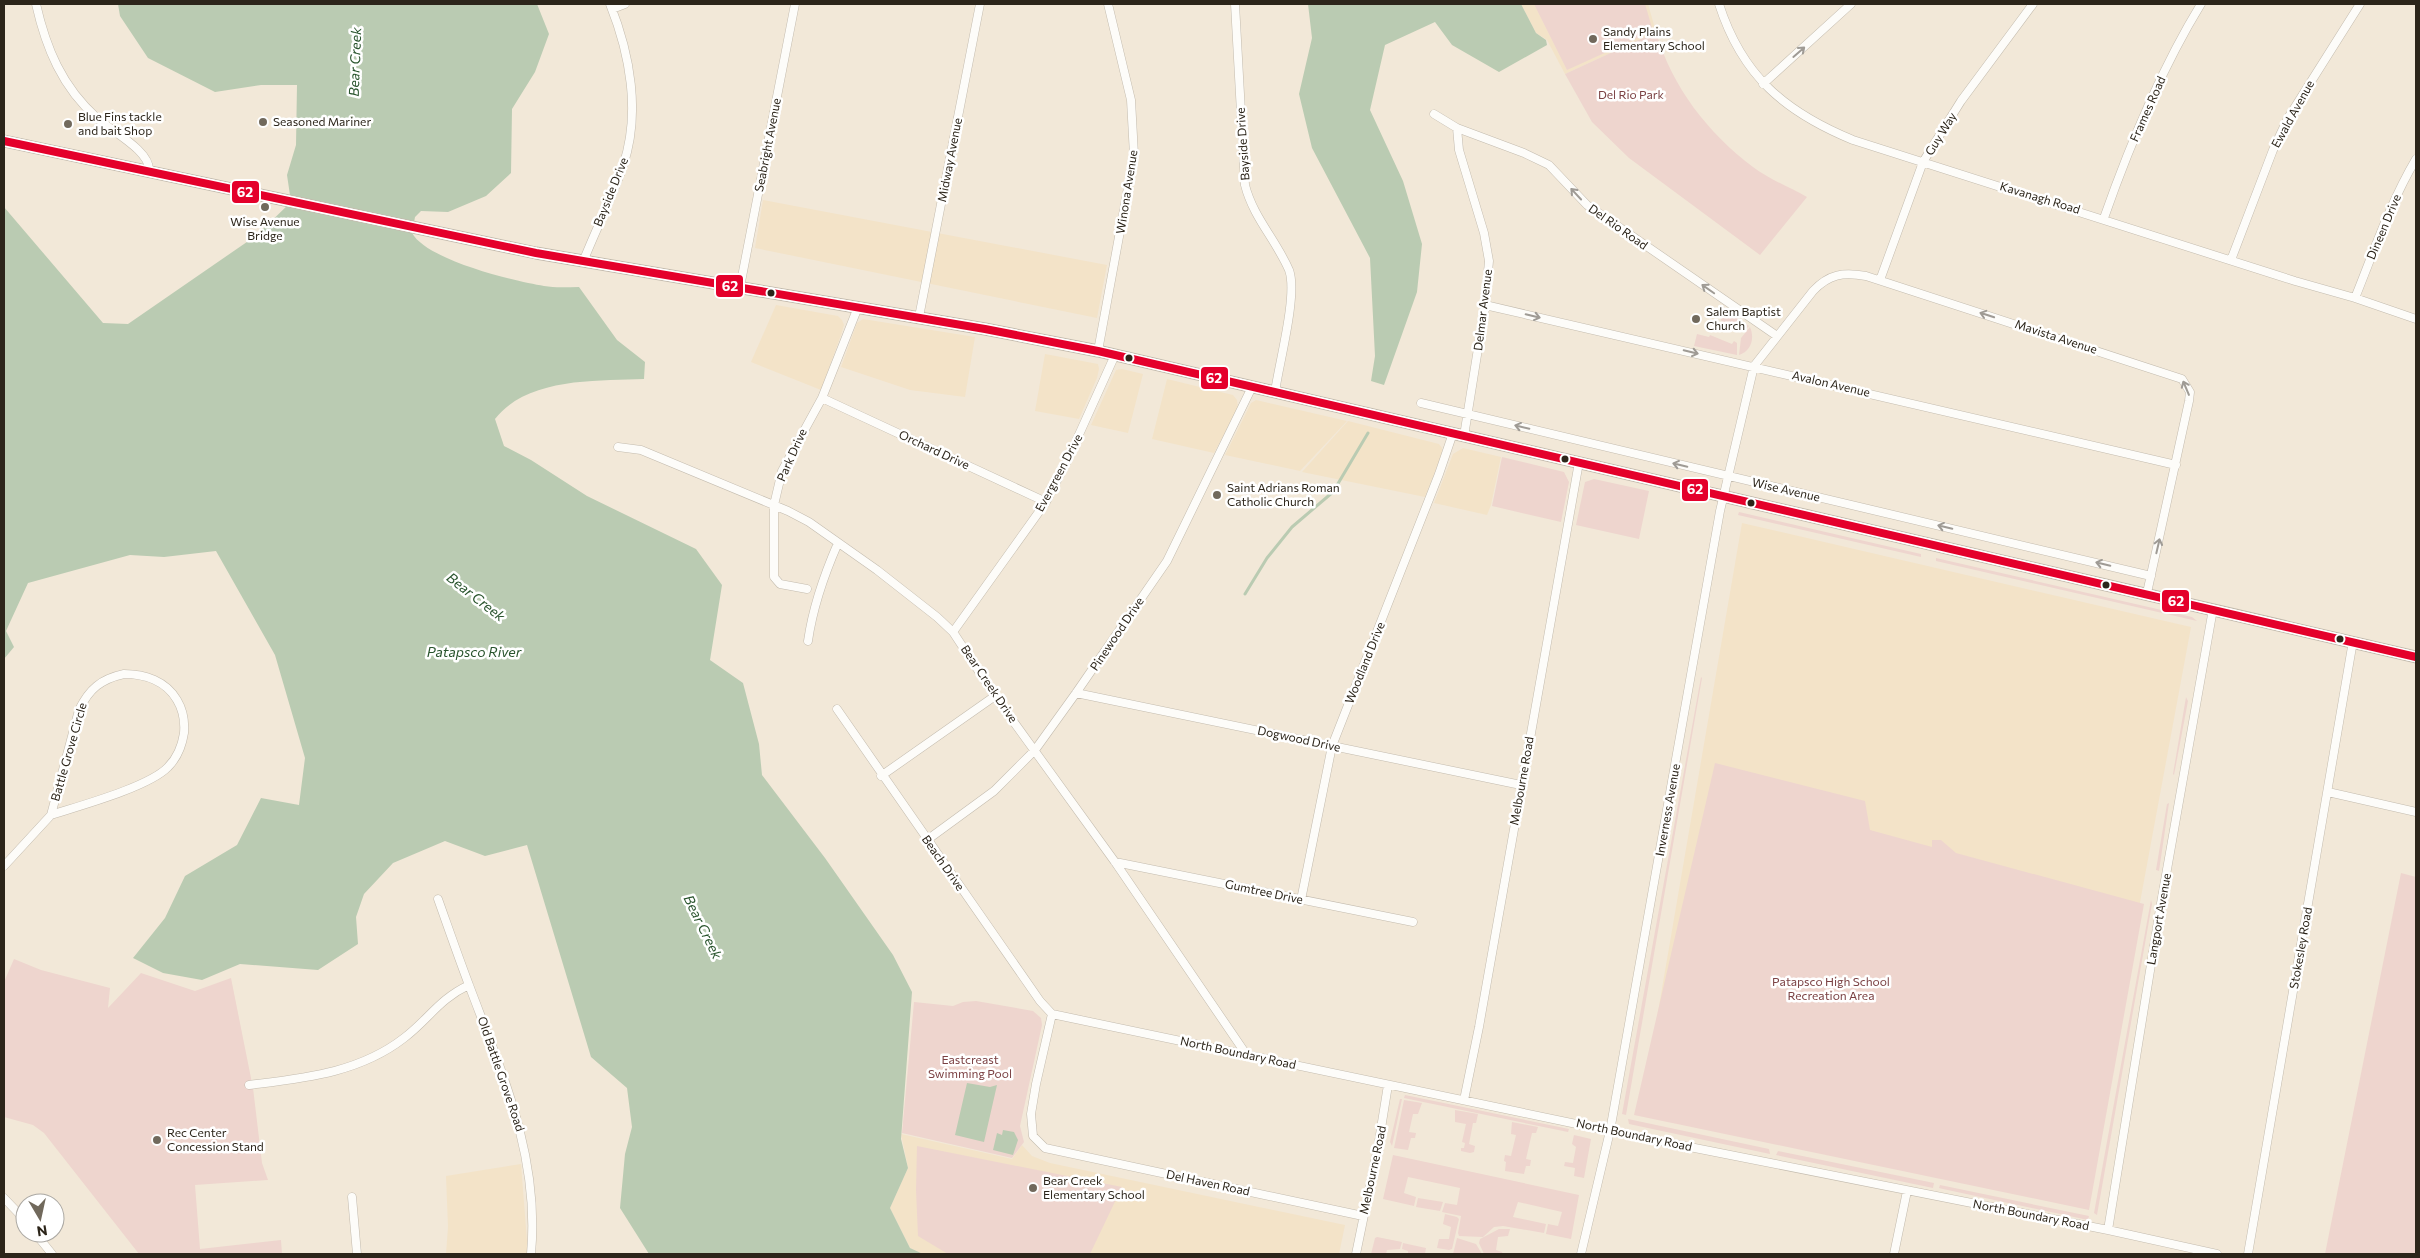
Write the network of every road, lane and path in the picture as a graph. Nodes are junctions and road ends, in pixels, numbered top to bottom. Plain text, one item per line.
1 (36, 4) edge
2 (625, 4) edge
3 (795, 4) edge
4 (980, 4) edge
5 (1108, 4) edge
6 (1235, 4) edge
7 (1719, 4) edge
8 (1851, 4) edge
9 (2033, 4) edge
10 (2201, 4) edge
11 (2360, 4) edge
12 (611, 6) edge
13 (1763, 84) junction
14 (1434, 114) dead end
15 (1457, 128) junction
16 (4, 141) edge
17 (2416, 159) edge
18 (1923, 162) junction
19 (149, 171) junction
20 (2104, 218) junction
21 (2231, 260) junction
22 (583, 262) junction
23 (1880, 280) junction
24 (740, 287) junction
25 (2355, 298) junction
26 (1485, 305) junction
27 (858, 307) junction
28 (919, 317) junction
29 (2416, 319) edge
30 (1777, 336) junction
31 (1098, 351) junction
32 (1115, 355) junction
33 (1754, 366) junction
34 (1252, 387) junction
35 (1275, 392) junction
36 (822, 398) junction
37 (1421, 403) dead end
38 (1468, 414) junction
39 (1459, 434) junction
40 (618, 447) dead end
41 (1579, 462) junction
42 (2176, 465) junction
43 (1728, 476) junction
44 (1723, 495) junction
45 (1046, 502) junction
46 (774, 505) junction
47 (838, 543) junction
48 (2151, 576) junction
49 (808, 589) dead end
50 (2147, 593) junction
51 (2213, 609) junction
52 (953, 632) junction
53 (808, 641) dead end
54 (2353, 641) junction
55 (2416, 657) edge
56 (1076, 693) junction
57 (995, 696) junction
58 (837, 709) dead end
59 (1332, 746) junction
60 (1035, 750) junction
61 (881, 776) junction
62 (1521, 785) junction
63 (2328, 792) junction
64 (2416, 812) edge
65 (51, 815) junction
66 (927, 840) junction
67 (1115, 862) junction
68 (4, 866) edge
69 (438, 899) dead end
70 (1301, 900) junction
71 (1413, 922) dead end
72 (469, 985) junction
73 (1052, 1014) junction
74 (1246, 1054) junction
75 (249, 1085) dead end
76 (1388, 1085) junction
77 (1464, 1100) junction
78 (1610, 1131) junction
79 (1907, 1191) junction
80 (352, 1197) dead end
81 (4, 1198) edge
82 (15, 1210) edge
83 (1363, 1216) junction
84 (2108, 1230) junction
85 (44, 1243) edge
86 (52, 1254) edge
87 (357, 1254) edge
88 (531, 1254) edge
89 (1356, 1254) edge
90 (1581, 1254) edge
91 (1894, 1254) edge
92 (2217, 1254) edge
93 (2248, 1254) edge

1 - 19 street
2 - 12 street
3 - 24 street, Seabright Avenue
4 - 28 street, Midway Avenue
5 - 31 street, Winona Avenue
6 - 35 street, Bayside Drive
7 - 13 street, Kavanagh Road
13 -> 8 street
9 - 18 street, Guy Way
10 - 20 street, Frames Road
11 - 21 street, Ewald Avenue
12 - 22 street, Bayside Drive
13 - 18 street, Kavanagh Road
14 - 15 street, Del Rio Road
15 - 26 street, Delmar Avenue
30 -> 15 street, Del Rio Road
16 - 19 main road, Wise Avenue
17 - 25 street, Dineen Drive
18 - 20 street, Kavanagh Road
18 - 23 street, Guy Way
19 - 22 main road, Wise Avenue
20 - 21 street, Kavanagh Road
21 - 25 street, Kavanagh Road
22 - 24 main road, Wise Avenue
23 - 30 street, Mavista Avenue
42 -> 23 street, Mavista Avenue
24 - 27 main road, Wise Avenue
25 - 29 street, Kavanagh Road
26 -> 33 street, Avalon Avenue
26 - 38 street, Delmar Avenue
27 - 28 main road, Wise Avenue
27 - 36 street, Park Drive
28 - 31 main road, Wise Avenue
30 - 33 street, Mavista Avenue
31 - 32 main road, Wise Avenue
32 - 34 main road, Wise Avenue
32 - 45 street, Evergreen Drive
33 - 42 street, Avalon Avenue
33 - 43 street, Inverness Avenue
34 - 35 main road, Wise Avenue
34 - 56 street, Pinewood Drive
35 - 39 main road, Wise Avenue
36 - 45 street, Orchard Drive
36 - 46 street, Park Drive
37 - 38 street, Wise Avenue
38 - 39 street, Delmar Avenue
43 -> 38 street, Wise Avenue
39 - 41 main road, Wise Avenue
39 - 59 street, Woodland Drive
40 - 46 street, Bear Creek Drive
41 - 44 main road, Wise Avenue
41 - 62 street, Melbourne Road
48 -> 42 street, Mavista Avenue
43 - 44 street, Inverness Avenue
48 -> 43 street, Wise Avenue
44 - 50 main road, Wise Avenue
44 - 78 street, Inverness Avenue
45 - 52 street, Evergreen Drive
46 - 47 street, Bear Creek Drive
46 - 49 street, Park Drive
47 - 52 street, Bear Creek Drive
47 - 53 street
48 - 50 street, Mavista Avenue
50 - 51 main road, Wise Avenue
51 - 54 main road, Wise Avenue
51 - 84 street, Langport Avenue
52 - 57 street, Bear Creek Drive
54 - 55 main road, Wise Avenue
54 - 63 street, Stokesley Road
56 - 59 street, Dogwood Drive
56 - 60 street, Pinewood Drive
57 - 60 street, Bear Creek Drive
57 - 61 street
58 - 61 street, Beach Drive
59 - 62 street, Dogwood Drive
59 - 70 street, Woodland Drive
60 - 66 street, Pinewood Drive
60 - 67 street, Bear Creek Drive
61 - 66 street, Beach Drive
62 - 77 street, Melbourne Road
63 - 64 street
63 - 93 street, Stokesley Road
65 - 65 street, Battle Grove Circle
65 - 68 street, Battle Grove Circle
66 - 73 street, Beach Drive
67 - 70 street, Gumtree Drive
67 - 74 street, Bear Creek Drive
69 - 72 street, Old Battle Grove Road
70 - 71 street, Gumtree Drive
72 - 75 street
72 - 88 street, Old Battle Grove Road
73 - 74 street, North Boundary Road
73 - 83 street, Del Haven Road
74 - 76 street, North Boundary Road
76 - 77 street, North Boundary Road
76 - 83 street, Melbourne Road
77 - 78 street, North Boundary Road
78 - 79 street, North Boundary Road
78 - 90 street, Inverness Avenue
79 - 84 street, North Boundary Road
79 - 91 street
80 - 87 street
81 - 82 street
83 - 89 street, Melbourne Road
84 - 92 street, North Boundary Road
85 - 86 street

